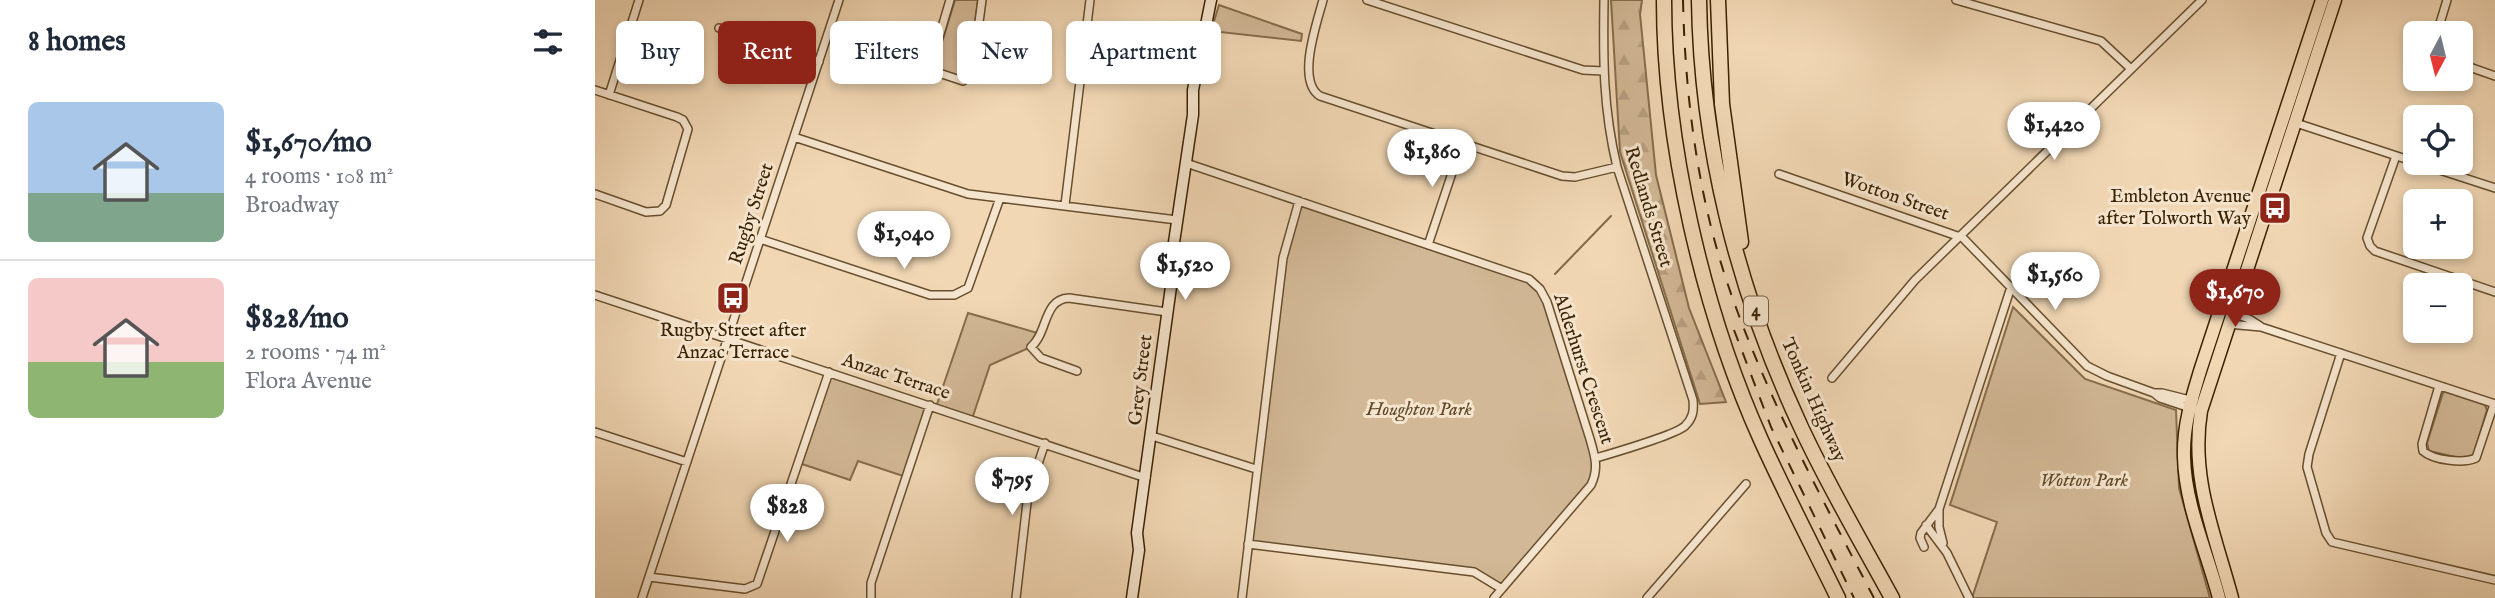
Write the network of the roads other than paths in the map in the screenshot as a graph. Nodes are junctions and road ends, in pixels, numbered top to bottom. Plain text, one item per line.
1 (639, 0) edge
2 (839, 0) edge
3 (950, 0) edge
4 (982, 0) edge
5 (1090, 0) edge
6 (1212, 0) edge
7 (1323, 0) edge
8 (1367, 0) edge
9 (1604, 0) edge
10 (1655, 0) edge
11 (1664, 0) edge
12 (1699, 0) edge
13 (1718, 0) edge
14 (1957, 0) edge
15 (2202, 0) edge
16 (2335, 0) edge
17 (2447, 0) edge
18 (2323, 3) edge
19 (2441, 21) edge
20 (816, 61) edge
21 (819, 62) junction
22 (2130, 68) junction
23 (2473, 68) edge
24 (1603, 71) junction
25 (1667, 75) junction
26 (2495, 76) edge
27 (595, 90) edge
28 (609, 95) junction
29 (2289, 121) junction
30 (794, 137) junction
31 (1462, 143) junction
32 (2396, 156) junction
33 (2403, 158) edge
34 (1185, 163) junction
35 (1617, 167) junction
36 (1779, 174) dead end
37 (2456, 175) edge
38 (2495, 188) edge
39 (595, 196) edge
40 (1000, 198) junction
41 (1299, 201) junction
42 (1065, 205) junction
43 (1177, 220) junction
44 (1959, 236) junction
45 (761, 239) junction
46 (2257, 240) junction
47 (1428, 244) junction
48 (2236, 262) junction
49 (1746, 280) junction
50 (2011, 287) junction
51 (2495, 292) edge
52 (595, 295) edge
53 (1167, 312) junction
54 (2225, 317) junction
55 (728, 339) junction
56 (2341, 353) junction
57 (1077, 371) dead end
58 (829, 372) junction
59 (1832, 378) dead end
60 (2439, 386) junction
61 (2495, 404) edge
62 (930, 405) junction
63 (2197, 409) junction
64 (595, 432) edge
65 (1152, 436) junction
66 (1045, 443) junction
67 (1596, 458) junction
68 (687, 462) junction
69 (1256, 469) junction
70 (1146, 478) junction
71 (1746, 484) dead end
72 (2206, 506) junction
73 (1939, 509) junction
74 (2193, 509) junction
75 (1926, 525) junction
76 (1248, 544) junction
77 (1924, 547) dead end
78 (1947, 553) junction
79 (649, 576) junction
80 (2495, 580) edge
81 (1502, 589) junction
82 (1651, 597) edge
83 (642, 598) edge
84 (871, 598) edge
85 (1016, 598) edge
86 (1132, 598) edge
87 (1242, 598) edge
88 (1494, 598) edge
89 (1838, 598) edge
90 (1892, 598) edge
91 (1969, 598) edge
92 (2219, 598) edge
93 (2232, 598) edge

1 - 28 street
2 - 21 street, Rugby Street
3 - 4 street
5 - 42 street
6 - 34 street, Grey Street
7 - 31 street
8 - 24 street
9 - 24 street, Redlands Street
10 - 25 highway
11 - 25 highway, 4
12 - 49 highway, Tonkin Highway / 4
13 - 49 highway
14 - 22 street
15 - 22 street
16 - 29 main road
17 - 19 street
18 - 29 main road
20 - 21 street
21 - 30 street, Rugby Street
22 - 44 street
23 - 26 street
24 - 35 street, Redlands Street
25 - 89 highway, 4
27 - 28 street
28 - 39 street
29 - 32 street
29 - 46 main road
29 - 48 main road
30 - 40 street
30 - 45 street, Rugby Street
31 - 35 street
31 - 47 street
32 - 33 street
32 - 51 street
34 - 41 street, Alderhurst Crescent
34 - 43 street, Grey Street
35 - 67 street, Redlands Street
36 - 44 street, Wotton Street
37 - 38 street
40 - 42 street
40 - 45 street
41 - 47 street, Alderhurst Crescent
41 - 69 street
42 - 43 street
43 - 53 street, Grey Street
44 - 50 street, Wotton Street
44 - 59 street
45 - 55 street, Rugby Street
46 - 48 main road
46 - 54 main road
47 - 67 street, Alderhurst Crescent
48 - 54 main road
49 - 90 highway, Tonkin Highway / 4
50 - 63 street, Wotton Street
50 - 73 street
52 - 55 street, Anzac Terrace
53 - 57 street
53 - 65 street, Grey Street
54 - 56 street
54 - 63 main road
55 - 58 street, Anzac Terrace
55 - 68 street, Rugby Street
56 - 60 street
56 - 80 street
58 - 62 street, Anzac Terrace
58 - 79 street
60 - 61 street
60 - 61 street
62 - 66 street, Anzac Terrace
62 - 84 street
63 - 72 main road
63 - 74 main road
64 - 68 street
65 - 69 street
65 - 70 street, Grey Street
66 - 70 street, Anzac Terrace
66 - 85 street
67 - 81 street
68 - 79 street, Rugby Street
69 - 76 street
70 - 86 street, Grey Street
71 - 82 street
72 - 74 main road
72 - 93 main road
73 - 75 street
73 - 78 street
74 - 92 main road
75 - 77 street
75 - 78 street
76 - 81 street
76 - 87 street
78 - 91 street
79 - 83 street, Rugby Street
81 - 88 street

